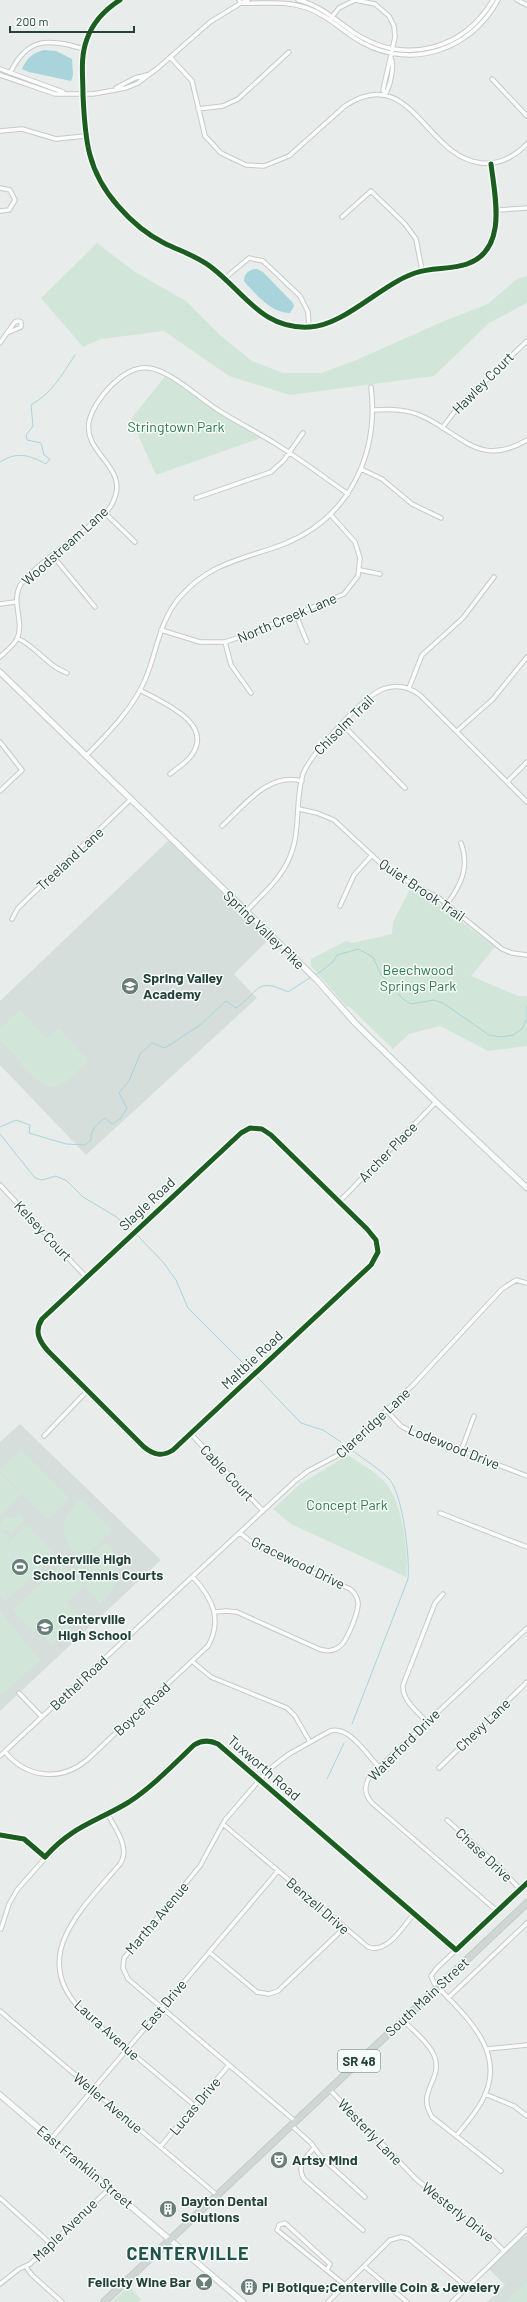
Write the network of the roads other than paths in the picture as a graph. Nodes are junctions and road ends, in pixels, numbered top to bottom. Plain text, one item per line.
1 (120, 0) edge
2 (248, 0) edge
3 (298, 0) edge
4 (493, 0) edge
5 (498, 0) edge
6 (517, 0) edge
7 (115, 1) edge
8 (240, 2) edge
9 (527, 5) edge
10 (332, 16) junction
11 (329, 20) junction
12 (480, 21) junction
13 (457, 38) junction
14 (459, 42) junction
15 (84, 49) junction
16 (393, 49) junction
17 (289, 52) dead end
18 (392, 56) junction
19 (170, 57) junction
20 (0, 69) edge
21 (10, 73) junction
22 (0, 75) edge
23 (492, 79) dead end
24 (64, 93) junction
25 (83, 94) junction
26 (384, 94) junction
27 (198, 109) junction
28 (527, 116) edge
29 (0, 131) edge
30 (85, 136) junction
31 (527, 144) edge
32 (491, 164) junction
33 (0, 188) edge
34 (527, 208) edge
35 (497, 210) junction
36 (0, 212) edge
37 (342, 217) dead end
38 (422, 270) junction
39 (224, 279) junction
40 (309, 328) junction
41 (7, 333) dead end
42 (527, 341) edge
43 (0, 342) edge
44 (371, 387) dead end
45 (373, 410) junction
46 (442, 428) junction
47 (303, 433) dead end
48 (527, 440) edge
49 (289, 453) junction
50 (361, 469) junction
51 (348, 494) junction
52 (196, 498) dead end
53 (105, 513) junction
54 (330, 514) junction
55 (441, 518) dead end
56 (135, 542) dead end
57 (53, 556) junction
58 (360, 570) junction
59 (380, 574) dead end
60 (494, 577) dead end
61 (15, 602) junction
62 (0, 604) edge
63 (95, 607) dead end
64 (296, 615) junction
65 (161, 630) junction
66 (17, 638) junction
67 (224, 642) junction
68 (307, 642) dead end
69 (0, 657) edge
70 (527, 657) edge
71 (0, 672) edge
72 (67, 673) dead end
73 (409, 688) junction
74 (140, 690) junction
75 (251, 693) dead end
76 (343, 725) junction
77 (456, 731) junction
78 (0, 742) edge
79 (86, 756) junction
80 (527, 762) edge
81 (170, 774) dead end
82 (302, 781) junction
83 (507, 782) junction
84 (405, 788) dead end
85 (0, 791) edge
86 (130, 800) junction
87 (527, 802) edge
88 (299, 809) junction
89 (222, 826) dead end
90 (461, 843) dead end
91 (372, 855) junction
92 (447, 904) junction
93 (340, 906) dead end
94 (246, 912) junction
95 (12, 919) dead end
96 (527, 955) edge
97 (436, 1102) junction
98 (1, 1188) edge
99 (527, 1188) edge
100 (340, 1202) junction
101 (86, 1277) junction
102 (527, 1283) edge
103 (88, 1390) junction
104 (387, 1411) junction
105 (474, 1416) dead end
106 (191, 1434) junction
107 (44, 1436) dead end
108 (461, 1451) junction
109 (527, 1476) edge
110 (263, 1512) junction
111 (440, 1513) dead end
112 (240, 1533) junction
113 (527, 1547) edge
114 (193, 1577) junction
115 (443, 1594) dead end
116 (215, 1612) junction
117 (527, 1628) edge
118 (192, 1662) junction
119 (527, 1682) edge
120 (19, 1693) dead end
121 (42, 1717) junction
122 (427, 1722) junction
123 (310, 1742) junction
124 (4, 1752) junction
125 (0, 1756) edge
126 (379, 1767) junction
127 (439, 1768) dead end
128 (260, 1780) junction
129 (107, 1813) junction
130 (447, 1820) dead end
131 (223, 1824) junction
132 (0, 1835) edge
133 (45, 1857) junction
134 (278, 1871) junction
135 (527, 1883) edge
136 (520, 1890) junction
137 (527, 1903) edge
138 (497, 1911) junction
139 (414, 1914) junction
140 (527, 1923) edge
141 (344, 1928) junction
142 (1, 1929) dead end
143 (456, 1950) junction
144 (209, 1952) junction
145 (438, 1987) junction
146 (448, 1998) junction
147 (162, 2008) junction
148 (0, 2011) edge
149 (403, 2020) junction
150 (527, 2045) edge
151 (127, 2048) junction
152 (487, 2049) junction
153 (230, 2065) junction
154 (92, 2089) junction
155 (329, 2089) junction
156 (485, 2094) junction
157 (0, 2095) edge
158 (195, 2106) junction
159 (527, 2116) edge
160 (293, 2123) junction
161 (456, 2136) junction
162 (51, 2139) junction
163 (160, 2147) junction
164 (314, 2148) junction
165 (501, 2171) dead end
166 (411, 2174) joint
167 (110, 2188) junction
168 (217, 2195) junction
169 (365, 2196) dead end
170 (0, 2198) edge
171 (527, 2229) edge
172 (363, 2230) dead end
173 (169, 2239) junction
174 (51, 2244) junction
175 (504, 2251) junction
176 (364, 2266) junction
177 (26, 2267) junction
178 (327, 2270) junction
179 (0, 2284) edge
180 (345, 2285) junction
181 (467, 2287) junction
182 (62, 2302) edge
183 (104, 2302) edge
184 (243, 2302) edge
185 (328, 2302) edge
186 (407, 2302) edge
187 (452, 2302) edge

1 - 7 street
2 - 8 street
3 - 10 street
4 - 12 street
5 - 12 street
6 - 9 street
7 - 15 street
8 - 11 street
8 - 19 street
10 - 11 street
10 - 16 street
10 - 16 street
11 - 18 street
12 - 13 street
12 - 14 street
13 - 14 street
13 - 16 street
14 - 18 street
15 - 21 street
15 - 25 street
16 - 18 street
17 - 27 street
18 - 26 street
19 - 25 street
19 - 27 street
20 - 21 street
21 - 24 street
22 - 24 street
23 - 28 street
24 - 25 street
25 - 30 street
26 - 27 street
26 - 32 street
29 - 30 street
30 - 39 street
31 - 32 street
32 - 35 street
33 - 36 street
34 - 35 street
35 - 38 street
37 - 38 street
38 - 40 street
39 - 40 street
39 - 40 street
41 - 43 street
42 - 46 street, Hawley Court
44 - 45 street
45 - 46 street
45 - 50 street
46 - 48 street
47 - 49 street
49 - 51 street, Woodstream Lane
49 - 52 street
49 - 53 street, Woodstream Lane
50 - 51 street
50 - 55 street
51 - 54 street
53 - 56 street
53 - 57 street, Woodstream Lane
54 - 58 street
54 - 65 street
57 - 61 street, Woodstream Lane
57 - 63 street
58 - 59 street
58 - 64 street, North Creek Lane
60 - 73 street
61 - 62 street
61 - 66 street, Woodstream Lane
64 - 67 street, North Creek Lane
64 - 68 street
65 - 67 street, North Creek Lane
65 - 74 street
66 - 69 street
66 - 72 street
67 - 75 street
70 - 77 street
71 - 79 street, Spring Valley Pike
73 - 76 street, Chisolm Trail
73 - 77 street
74 - 79 street
74 - 81 street
76 - 82 street, Chisolm Trail
76 - 84 street
77 - 83 street
78 - 85 street
79 - 86 street, Spring Valley Pike
80 - 83 street
82 - 88 street, Chisolm Trail
82 - 89 street
83 - 87 street
86 - 94 street, Spring Valley Pike
86 - 95 street, Treeland Lane
88 - 91 street, Quiet Brook Trail
88 - 94 street, Chisolm Trail
90 - 92 street
91 - 92 street, Quiet Brook Trail
91 - 93 street
92 - 96 street, Quiet Brook Trail
94 - 97 street, Spring Valley Pike
97 - 99 street, Spring Valley Pike
97 - 100 street, Archer Place
98 - 101 street, Kelsey Court
100 - 101 street, Slagle Road
100 - 106 street, Maltbie Road
101 - 103 street, Slagle Road
102 - 104 street, Clareridge Lane
103 - 106 street, Maltbie Road
103 - 107 street
104 - 108 street, Lodewood Drive
104 - 110 street, Clareridge Lane
105 - 108 street
106 - 110 street, Cable Court
108 - 109 street, Lodewood Drive
110 - 112 street, Clareridge Lane
111 - 113 street
112 - 114 street, Clareridge Lane
112 - 116 street, Gracewood Drive
114 - 116 street, Boyce Road
114 - 121 street, Bethel Road
115 - 122 street
116 - 118 street, Boyce Road
117 - 122 street, Waterford Drive
118 - 123 street
118 - 124 street, Boyce Road
119 - 127 street, Chevy Lane
120 - 121 street
121 - 124 street, Bethel Road
122 - 126 street, Waterford Drive
123 - 126 street, Martha Avenue
123 - 128 street, Martha Avenue
124 - 125 street, Bethel Road
126 - 138 street, Waterford Drive
128 - 129 street, Tuxworth Road
128 - 131 street, Martha Avenue
128 - 139 street, Tuxworth Road
129 - 133 street, Tuxworth Road
129 - 151 street, Laura Avenue
130 - 136 street, Chase Drive
131 - 134 street, Benzell Drive
131 - 147 street, Martha Avenue
132 - 133 street
133 - 142 street, Tuxworth Road
134 - 141 street, Benzell Drive
134 - 144 street, East Drive
135 - 136 street
136 - 138 street
137 - 145 main road, South Main Street / SR 48
138 - 143 street
139 - 141 street, Benzell Drive
139 - 143 street, Tuxworth Road
140 - 146 street, South Main Street
141 - 144 street
143 - 145 street
144 - 147 street, East Drive
145 - 146 street
145 - 149 main road, South Main Street / SR 48
146 - 152 street
147 - 151 street, East Drive
147 - 153 street, Martha Avenue
148 - 154 street, Weller Avenue
149 - 155 main road, South Main Street / SR 48
149 - 161 street
150 - 152 street
151 - 154 street, East Drive
151 - 158 street, Laura Avenue
152 - 156 street
153 - 158 street, Lucas Drive
153 - 160 street, Martha Avenue
154 - 162 street, East Drive
154 - 163 street, Weller Avenue
155 - 160 main road, South Main Street / SR 48
155 - 166 street, Westerly Lane
156 - 159 street
156 - 161 street
157 - 162 street, East Franklin Street
158 - 163 street, Lucas Drive
160 - 164 street, Martha Avenue
160 - 168 main road, South Main Street / SR 48
161 - 165 street
162 - 167 street, East Franklin Street
163 - 168 street, Weller Avenue
164 - 169 street, Martha Avenue
164 - 172 street
166 - 175 street, Westerly Drive
167 - 173 street, East Franklin Street
167 - 174 street, Maple Avenue
168 - 173 main road, South Main Street / SR 48
170 - 174 street
171 - 175 street
173 - 183 main road, SR 48
173 - 184 street, East Franklin Street
174 - 177 street, Maple Avenue
175 - 181 street
176 - 180 street
176 - 181 street
176 - 186 street
177 - 179 street, Maple Avenue
177 - 182 street
178 - 178 street
178 - 180 street
180 - 185 street
181 - 187 street

